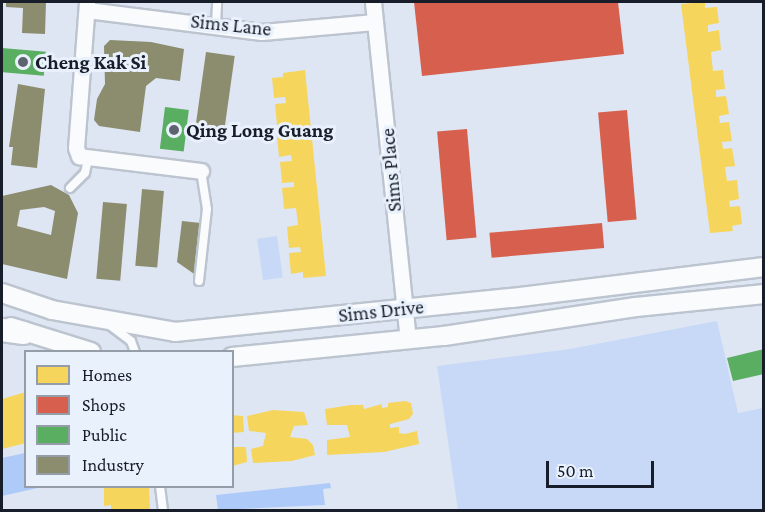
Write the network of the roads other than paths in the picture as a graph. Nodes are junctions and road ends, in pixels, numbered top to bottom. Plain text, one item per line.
1 (217, 2) edge
2 (373, 2) edge
3 (87, 6) edge
4 (375, 22) junction
5 (216, 24) junction
6 (88, 159) junction
7 (201, 171) joint
8 (70, 188) dead end
9 (764, 267) edge
10 (199, 281) dead end
11 (2, 293) edge
12 (764, 294) edge
13 (405, 309) junction
14 (2, 322) edge
15 (108, 323) junction
16 (2, 330) edge
17 (24, 333) junction
18 (408, 339) junction
19 (87, 350) edge
20 (135, 350) edge
21 (234, 357) edge
22 (160, 488) edge
23 (163, 510) edge

1 - 5 lane
2 - 4 street, Sims Place
3 - 5 street, Sims Lane
3 - 6 street
4 - 5 street, Sims Lane
4 - 13 street, Sims Place
6 - 7 street
6 - 8 lane
7 - 10 lane
9 - 13 street, Sims Drive
11 - 15 street, Sims Drive
12 - 18 street, Sims Drive
13 - 15 street, Sims Drive
13 - 18 street, Sims Place
14 - 17 street
15 - 20 lane
16 - 17 main road
17 - 19 street
18 - 21 street, Sims Drive
22 - 23 lane

